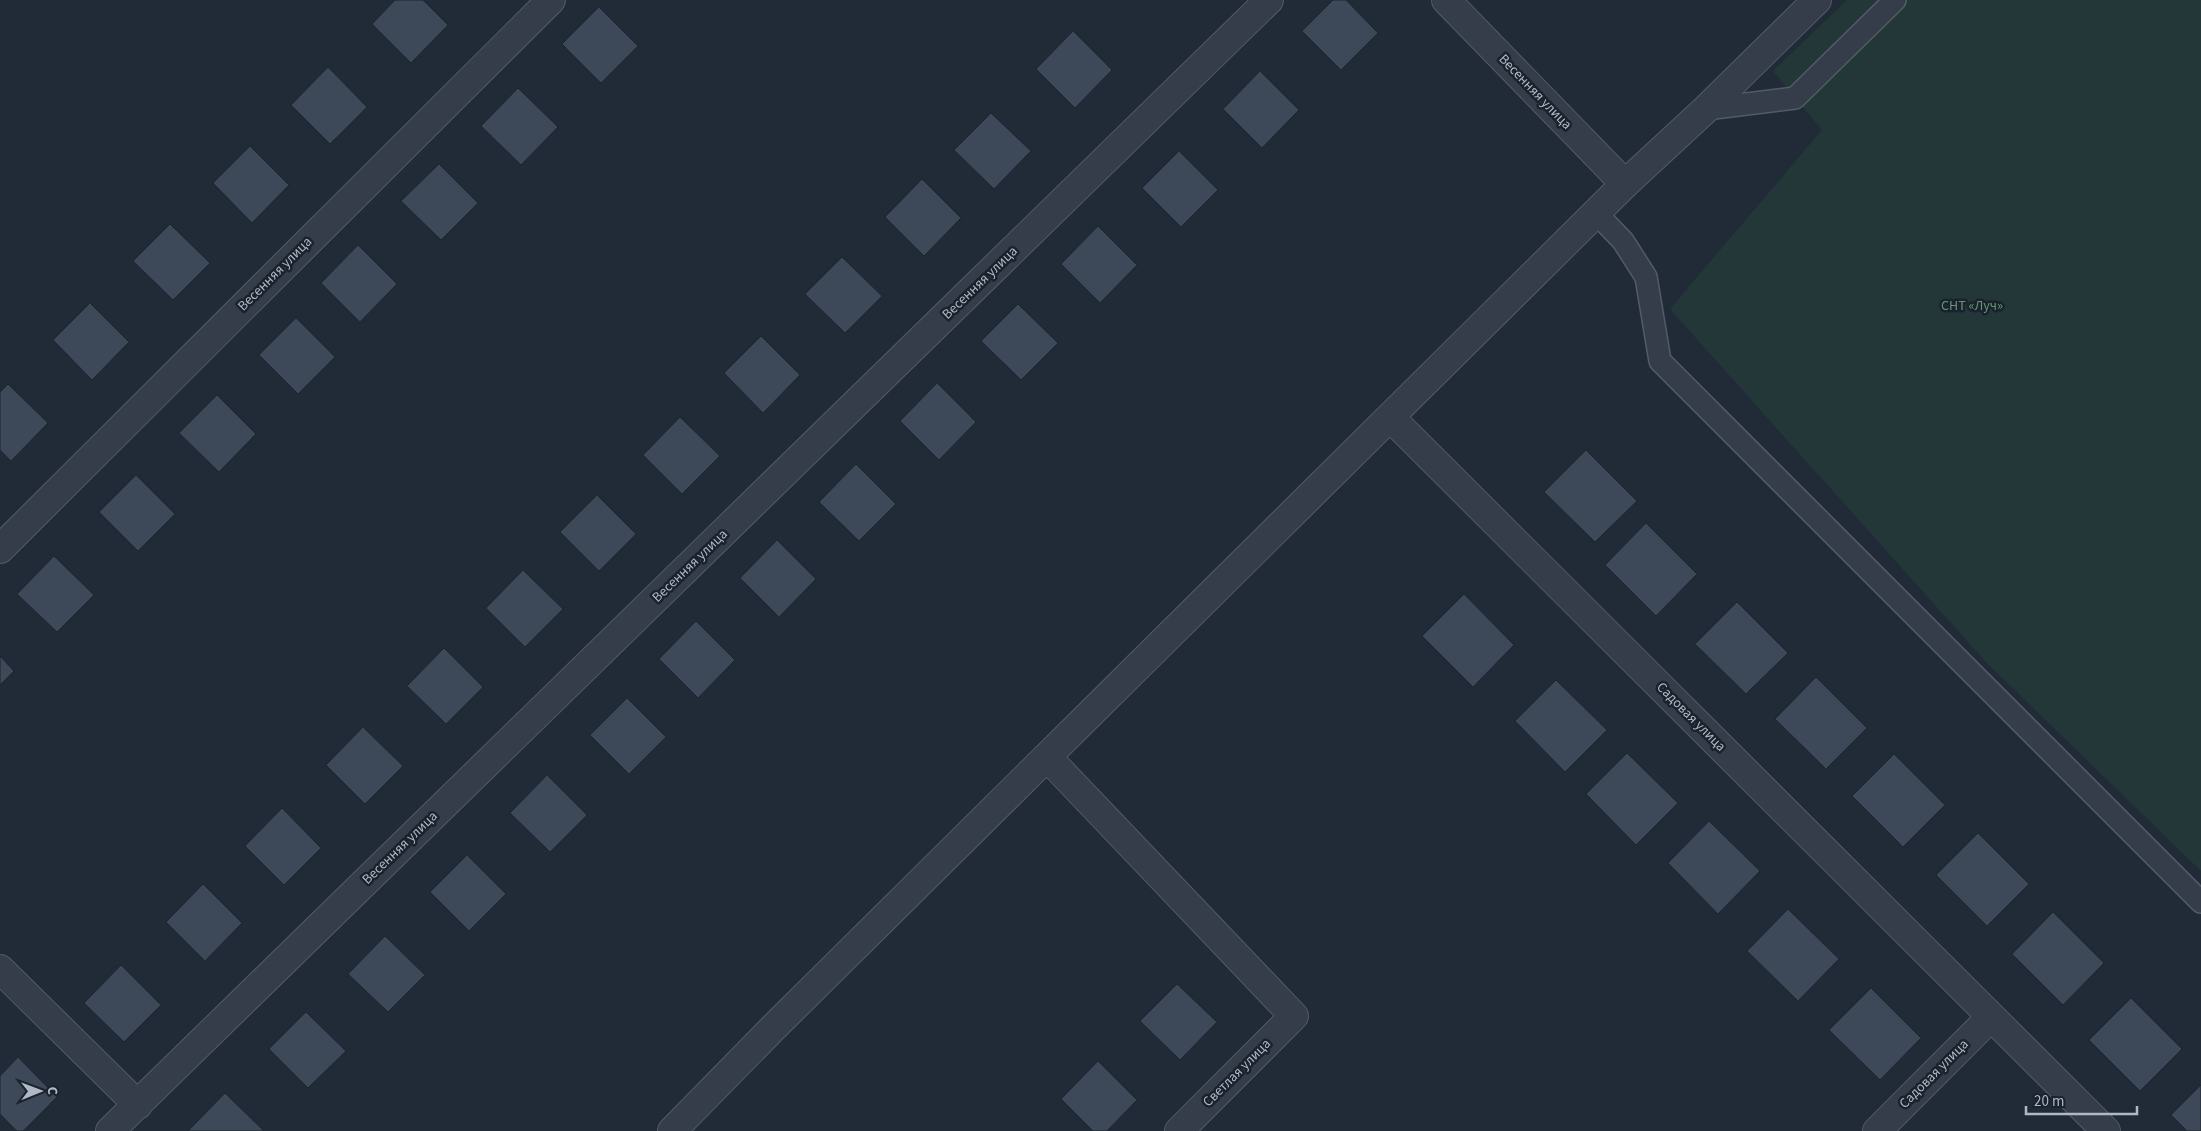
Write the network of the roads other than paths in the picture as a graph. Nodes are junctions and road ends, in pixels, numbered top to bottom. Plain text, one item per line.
1 (551, 0) edge
2 (1269, 0) edge
3 (1446, 0) edge
4 (1817, 0) edge
5 (1895, 0) edge
6 (1706, 109) junction
7 (1625, 184) junction
8 (1596, 213) junction
9 (1390, 417) junction
10 (0, 549) edge
11 (1046, 757) junction
12 (2201, 902) edge
13 (0, 969) edge
14 (1992, 1017) junction
15 (138, 1105) junction
16 (110, 1131) edge
17 (672, 1131) edge
18 (1180, 1131) edge
19 (1877, 1131) edge
20 (2106, 1131) edge

1 - 10 street, Весенняя улица
2 - 15 street, Весенняя улица
3 - 7 street, Весенняя улица
4 - 6 street
5 - 6 lane
6 - 7 street
7 - 8 street
8 - 9 street
8 - 12 lane
9 - 11 street
9 - 14 street, Садовая улица
11 - 17 street
11 - 18 street, Светлая улица
13 - 15 street
14 - 19 street, Садовая улица
14 - 20 street, Садовая улица
15 - 16 street, Весенняя улица

